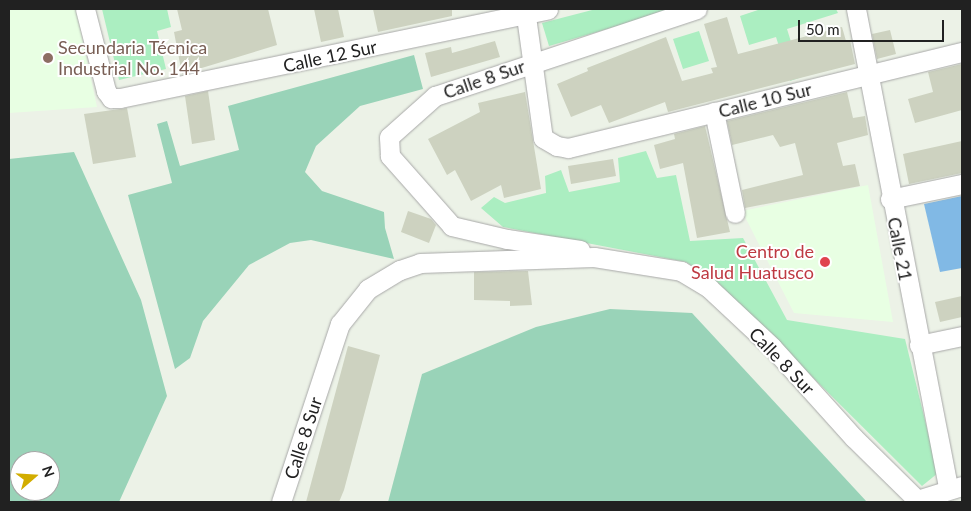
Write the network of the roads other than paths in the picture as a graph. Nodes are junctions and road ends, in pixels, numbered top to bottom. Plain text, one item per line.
1 (85, 9) edge
2 (548, 9) edge
3 (697, 9) edge
4 (856, 9) edge
5 (526, 12) edge
6 (962, 52) edge
7 (534, 62) junction
8 (866, 75) junction
9 (714, 112) junction
10 (962, 184) edge
11 (890, 199) junction
12 (735, 214) dead end
13 (594, 257) junction
14 (962, 336) edge
15 (919, 345) junction
16 (955, 488) edge
17 (917, 501) edge
18 (281, 502) edge

1 - 5 street, Calle 12 Sur
2 - 5 street, Calle 12 Sur
3 - 7 street, Calle 8 Sur
4 - 8 street, Calle 21
5 - 7 street
6 - 8 street, Calle 10 Sur
7 - 9 street, Calle 10 Sur
7 - 13 street, Calle 8 Sur
8 - 9 street, Calle 10 Sur
8 - 11 street, Calle 21
9 - 12 street
10 - 11 street
11 - 15 street, Calle 21
13 - 17 street, Calle 8 Sur
13 - 18 street, Calle 8 Sur
14 - 15 street
15 - 16 street, Calle 21
16 - 17 street

